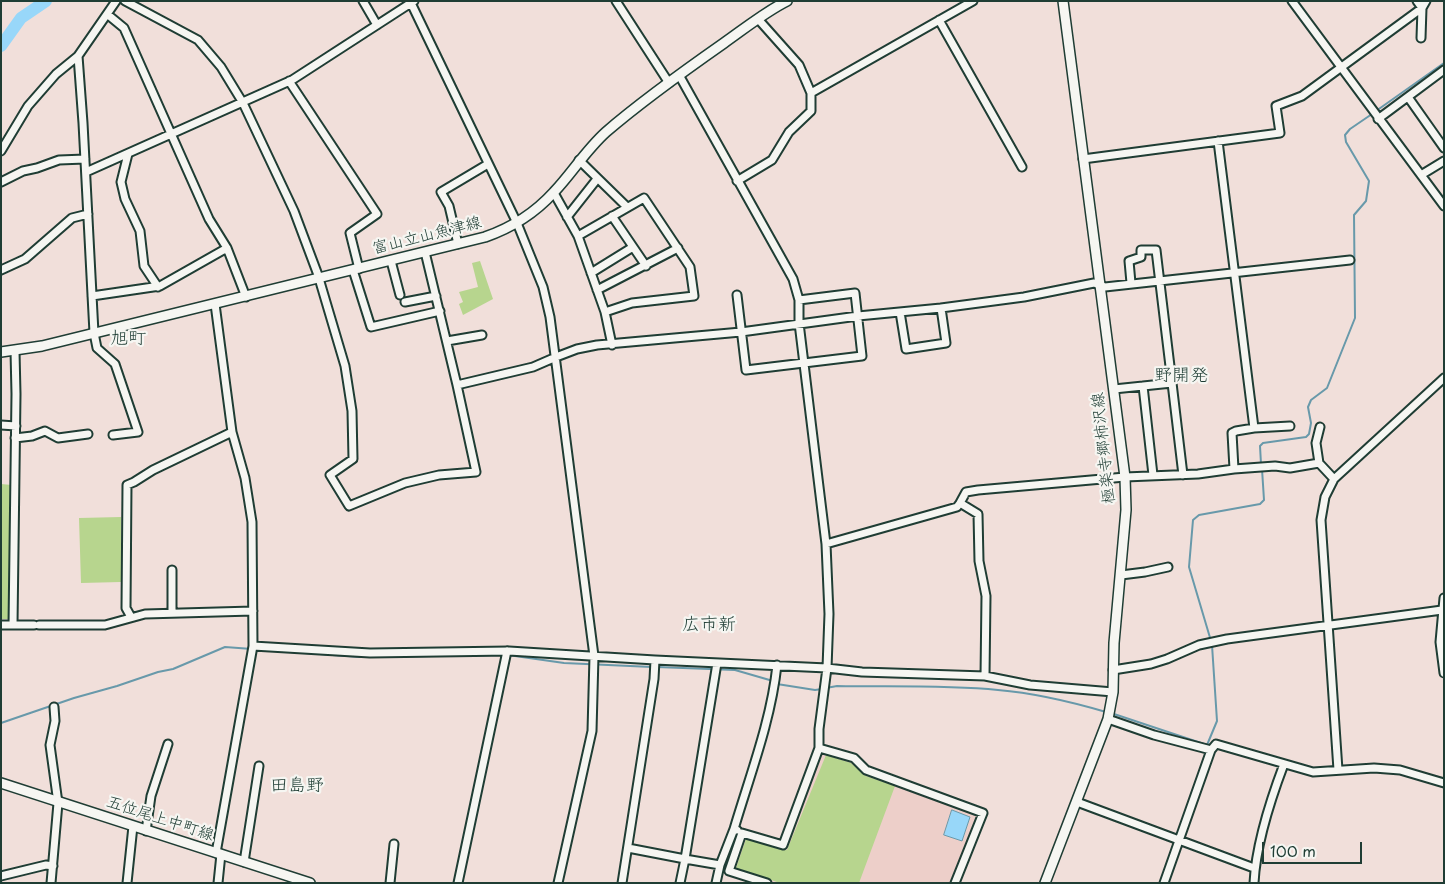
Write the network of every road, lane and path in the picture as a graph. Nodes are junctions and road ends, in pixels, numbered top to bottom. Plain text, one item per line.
1 (116, 1) edge
2 (125, 1) edge
3 (363, 1) edge
4 (616, 1) edge
5 (787, 1) edge
6 (973, 1) edge
7 (1063, 1) edge
8 (1292, 1) edge
9 (1417, 1) edge
10 (413, 2) edge
11 (1424, 5) edge
12 (107, 14) junction
13 (758, 19) junction
14 (939, 20) junction
15 (377, 25) junction
16 (1421, 38) dead end
17 (78, 56) junction
18 (1340, 67) junction
19 (1444, 70) edge
20 (679, 75) junction
21 (289, 82) junction
22 (669, 83) junction
23 (811, 93) junction
24 (1408, 97) junction
25 (243, 103) junction
26 (1378, 119) junction
27 (172, 135) junction
28 (1218, 141) junction
29 (1444, 148) edge
30 (1, 151) edge
31 (128, 154) junction
32 (85, 159) junction
33 (1083, 159) junction
34 (579, 160) junction
35 (1444, 161) edge
36 (488, 164) junction
37 (1022, 167) dead end
38 (86, 172) junction
39 (1421, 175) junction
40 (597, 179) junction
41 (737, 181) junction
42 (1, 182) edge
43 (554, 193) junction
44 (1444, 206) edge
45 (627, 207) junction
46 (88, 214) junction
47 (612, 216) junction
48 (567, 217) junction
49 (516, 223) junction
50 (578, 236) junction
51 (458, 244) junction
52 (633, 247) junction
53 (227, 248) junction
54 (678, 248) junction
55 (425, 252) junction
56 (1350, 260) dead end
57 (391, 261) junction
58 (646, 266) junction
59 (356, 269) junction
60 (1, 270) edge
61 (1234, 272) junction
62 (591, 274) junction
63 (319, 279) junction
64 (1160, 280) junction
65 (1131, 283) junction
66 (1099, 284) junction
67 (158, 287) junction
68 (597, 290) junction
69 (737, 295) dead end
70 (92, 296) junction
71 (436, 296) junction
72 (246, 297) junction
73 (799, 300) junction
74 (215, 304) junction
75 (941, 308) junction
76 (440, 311) junction
77 (605, 312) junction
78 (900, 312) junction
79 (858, 316) junction
80 (799, 323) junction
81 (741, 332) junction
82 (94, 333) junction
83 (482, 335) dead end
84 (447, 340) junction
85 (612, 345) junction
86 (15, 351) junction
87 (1, 352) edge
88 (556, 357) junction
89 (805, 363) junction
90 (1444, 378) edge
91 (1172, 383) junction
92 (457, 384) junction
93 (1143, 386) junction
94 (1114, 389) junction
95 (1, 424) edge
96 (16, 426) junction
97 (1290, 426) dead end
98 (1320, 427) dead end
99 (1254, 428) junction
100 (232, 432) junction
101 (88, 434) dead end
102 (113, 435) dead end
103 (15, 438) junction
104 (1319, 463) junction
105 (1234, 469) junction
106 (1153, 475) junction
107 (1183, 475) junction
108 (1124, 476) junction
109 (1334, 479) junction
110 (960, 503) junction
111 (826, 544) junction
112 (1168, 567) dead end
113 (172, 570) dead end
114 (1121, 575) junction
115 (1444, 598) edge
116 (1442, 610) junction
117 (253, 611) junction
118 (172, 613) junction
119 (131, 617) junction
120 (1328, 624) junction
121 (1, 625) edge
122 (13, 625) junction
123 (253, 646) junction
124 (507, 651) junction
125 (594, 656) junction
126 (655, 660) junction
127 (716, 663) junction
128 (777, 665) junction
129 (827, 668) junction
130 (1113, 670) junction
131 (1444, 672) edge
132 (985, 676) junction
133 (1113, 692) junction
134 (54, 707) dead end
135 (1108, 719) junction
136 (168, 744) dead end
137 (819, 748) junction
138 (1211, 750) junction
139 (1284, 764) junction
140 (259, 766) dead end
141 (1338, 770) junction
142 (1, 783) edge
143 (1444, 783) edge
144 (1077, 802) junction
145 (58, 803) junction
146 (132, 826) junction
147 (734, 829) junction
148 (146, 831) junction
149 (742, 833) junction
150 (1181, 840) junction
151 (394, 844) dead end
152 (628, 848) junction
153 (219, 854) junction
154 (684, 858) junction
155 (244, 862) junction
156 (720, 865) junction
157 (53, 866) junction
158 (1254, 868) junction
159 (1, 876) edge
160 (51, 883) edge
161 (127, 883) edge
162 (218, 883) edge
163 (310, 883) edge
164 (390, 883) edge
165 (458, 883) edge
166 (558, 883) edge
167 (622, 883) edge
168 (680, 883) edge
169 (716, 883) edge
170 (767, 883) edge
171 (955, 883) edge
172 (1046, 883) edge
173 (1164, 883) edge
174 (1254, 883) edge

1 - 12 street
2 - 25 street
3 - 15 street
4 - 22 street
5 - 13 main road, 富山立山魚津線
6 - 14 street
7 - 33 main road, 極楽寺郷柿沢線
8 - 18 street
9 - 11 street
10 - 15 street
10 - 36 street
11 - 16 street
11 - 18 street
12 - 17 street
12 - 27 street
13 - 20 main road, 富山立山魚津線
13 - 23 street
14 - 23 street
14 - 37 street
15 - 21 street
17 - 30 street
17 - 32 street
18 - 26 street
18 - 28 street
19 - 24 street
20 - 22 main road, 富山立山魚津線
20 - 41 street
21 - 25 street
21 - 59 street
22 - 34 main road, 富山立山魚津線
23 - 41 street
24 - 26 street
24 - 29 street
25 - 27 street
25 - 63 street
26 - 39 street
27 - 31 street
27 - 53 street
28 - 33 street
28 - 61 street
31 - 38 street
31 - 67 street
32 - 38 street
32 - 42 street
33 - 66 main road, 極楽寺郷柿沢線
34 - 40 street
34 - 43 main road, 富山立山魚津線
35 - 39 street
36 - 49 street
36 - 51 street
38 - 46 street
39 - 44 street
40 - 45 street
40 - 48 street
41 - 73 street
43 - 48 street
43 - 49 main road, 富山立山魚津線
45 - 47 street
45 - 54 street
46 - 60 street
46 - 70 street
47 - 50 street
47 - 52 street
48 - 50 street
49 - 51 main road, 富山立山魚津線
49 - 88 street
50 - 62 street
51 - 55 main road, 富山立山魚津線
52 - 58 street
52 - 62 street
53 - 67 street
53 - 72 street
54 - 58 street
54 - 77 street
55 - 57 main road, 富山立山魚津線
55 - 71 street
56 - 61 street
57 - 59 main road, 富山立山魚津線
57 - 71 street
58 - 68 street
59 - 63 main road, 富山立山魚津線
59 - 76 street
61 - 64 street
61 - 99 street
62 - 68 street
63 - 72 main road, 富山立山魚津線
63 - 92 street
64 - 65 street
64 - 65 street
64 - 91 street
65 - 66 street
66 - 75 street
66 - 94 main road, 極楽寺郷柿沢線
67 - 70 street
68 - 77 street
69 - 81 street
70 - 82 street
71 - 76 street
72 - 74 main road, 富山立山魚津線
73 - 79 street
73 - 80 street
74 - 82 main road, 富山立山魚津線
74 - 100 street
75 - 78 street
75 - 78 street
76 - 84 street
77 - 85 street
78 - 79 street
79 - 80 street
79 - 89 street
80 - 81 street
80 - 89 street
81 - 85 street
81 - 89 street
82 - 86 main road, 富山立山魚津線
82 - 102 street
83 - 84 street
84 - 92 street
85 - 88 street
86 - 87 main road, 富山立山魚津線
86 - 96 street
88 - 92 street
88 - 125 street
89 - 111 street
90 - 109 street
91 - 93 street
91 - 107 street
93 - 94 street
93 - 106 street
94 - 108 main road, 極楽寺郷柿沢線
95 - 96 street
96 - 103 street
97 - 99 street
98 - 104 street
99 - 105 street
100 - 117 street
100 - 119 street
101 - 103 street
103 - 122 street
104 - 105 street
104 - 109 street
105 - 107 street
106 - 107 street
106 - 108 street
108 - 110 street
108 - 114 main road, 極楽寺郷柿沢線
109 - 120 street
110 - 111 street
110 - 132 street
111 - 129 street
112 - 114 street
113 - 118 street
114 - 130 main road, 極楽寺郷柿沢線
115 - 116 street
116 - 120 street
116 - 131 street
117 - 118 street
117 - 123 street
118 - 119 street
119 - 122 street
120 - 130 street
120 - 141 street
121 - 122 street
123 - 124 street
123 - 153 street
124 - 125 street
124 - 165 street
125 - 126 street
125 - 166 street
126 - 127 street
126 - 152 street
127 - 128 street
127 - 154 street
128 - 129 street
128 - 147 street
129 - 132 street
129 - 137 street
130 - 133 main road, 極楽寺郷柿沢線
132 - 133 street
133 - 135 main road, 極楽寺郷柿沢線
134 - 145 street
135 - 138 street
135 - 144 main road, 極楽寺郷柿沢線
136 - 148 street
137 - 149 street
137 - 171 street
138 - 139 street
138 - 150 street
139 - 141 street
139 - 158 street
140 - 155 street
141 - 143 street
142 - 145 main road, 五位尾上中町線
144 - 150 street
144 - 172 main road, 極楽寺郷柿沢線
145 - 146 main road, 五位尾上中町線
145 - 157 street
146 - 148 main road, 五位尾上中町線
146 - 161 street
147 - 149 street
147 - 156 street
148 - 153 main road, 五位尾上中町線
149 - 170 street
150 - 158 street
150 - 173 street
151 - 164 street
152 - 154 street
152 - 167 street
153 - 155 main road, 五位尾上中町線
153 - 162 street
154 - 156 street
154 - 168 street
155 - 163 main road, 五位尾上中町線
156 - 169 street
157 - 159 street
157 - 160 street
158 - 174 street

